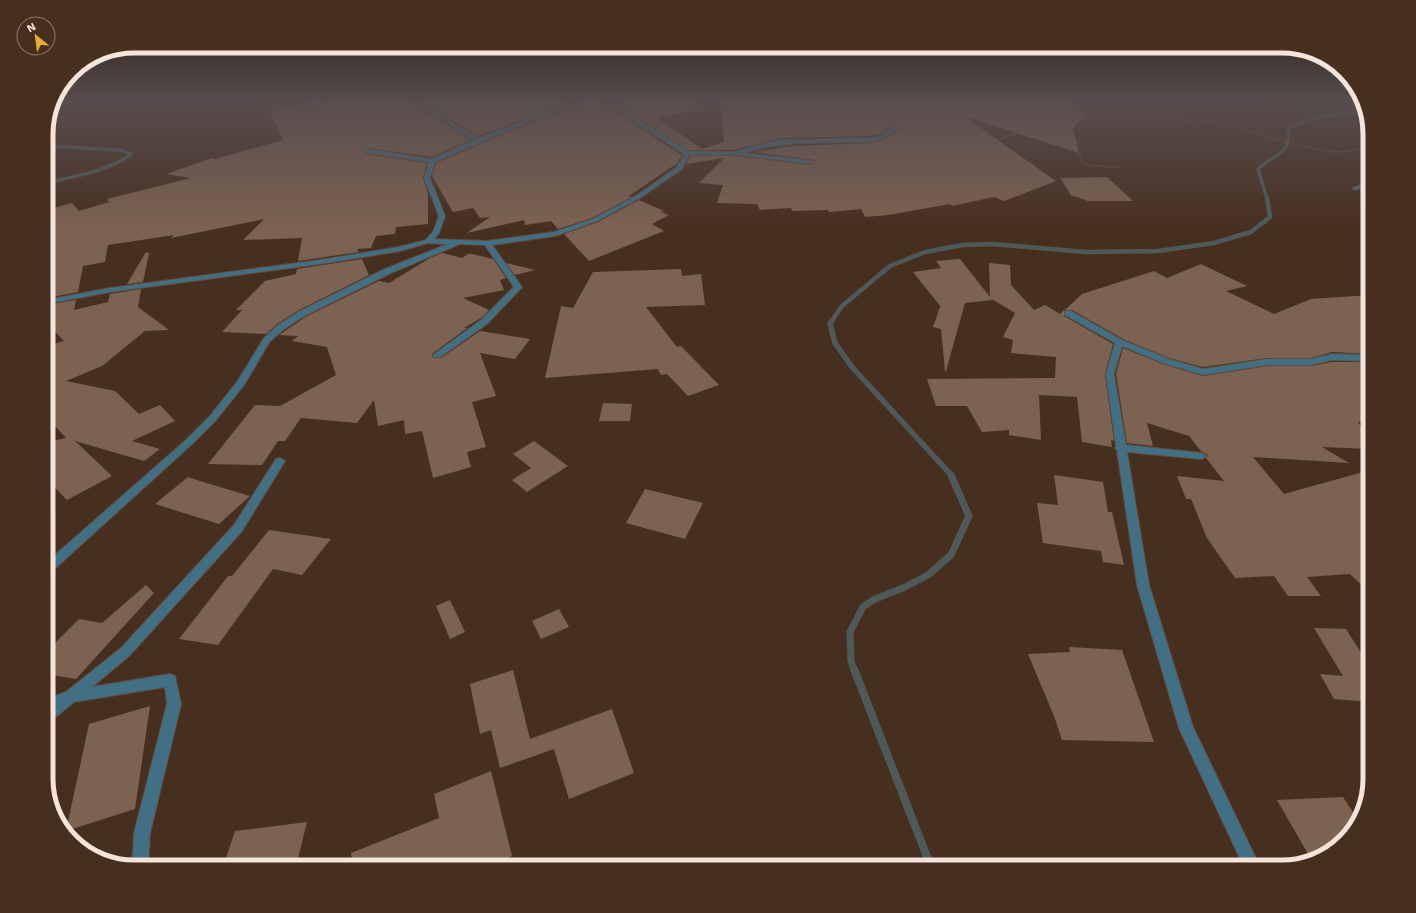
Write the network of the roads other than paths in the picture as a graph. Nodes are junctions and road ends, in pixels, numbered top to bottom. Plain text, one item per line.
1 (469, 144) edge
2 (672, 144) edge
3 (771, 144) edge
4 (367, 151) dead end
5 (687, 153) junction
6 (734, 154) junction
7 (432, 161) junction
8 (811, 162) dead end
9 (1363, 186) edge
10 (1355, 188) dead end
11 (428, 241) junction
12 (459, 242) junction
13 (487, 243) junction
14 (53, 301) edge
15 (1068, 313) dead end
16 (1118, 342) junction
17 (437, 355) dead end
18 (1363, 358) edge
19 (1120, 448) junction
20 (1202, 456) dead end
21 (280, 461) dead end
22 (53, 564) edge
23 (70, 697) junction
24 (53, 703) edge
25 (53, 710) edge
26 (140, 860) edge
27 (1249, 860) edge

1 - 7 street
2 - 5 street
3 - 6 street
4 - 7 street
5 - 6 street
5 - 13 street
6 - 8 street
7 - 11 street
9 - 10 street
11 - 12 street
11 - 14 street
12 - 13 street
12 - 22 street
13 - 17 street
15 - 16 street
16 - 18 street
16 - 19 street
19 - 20 street
19 - 27 street
21 - 23 street
23 - 24 street
23 - 25 street
23 - 26 street

